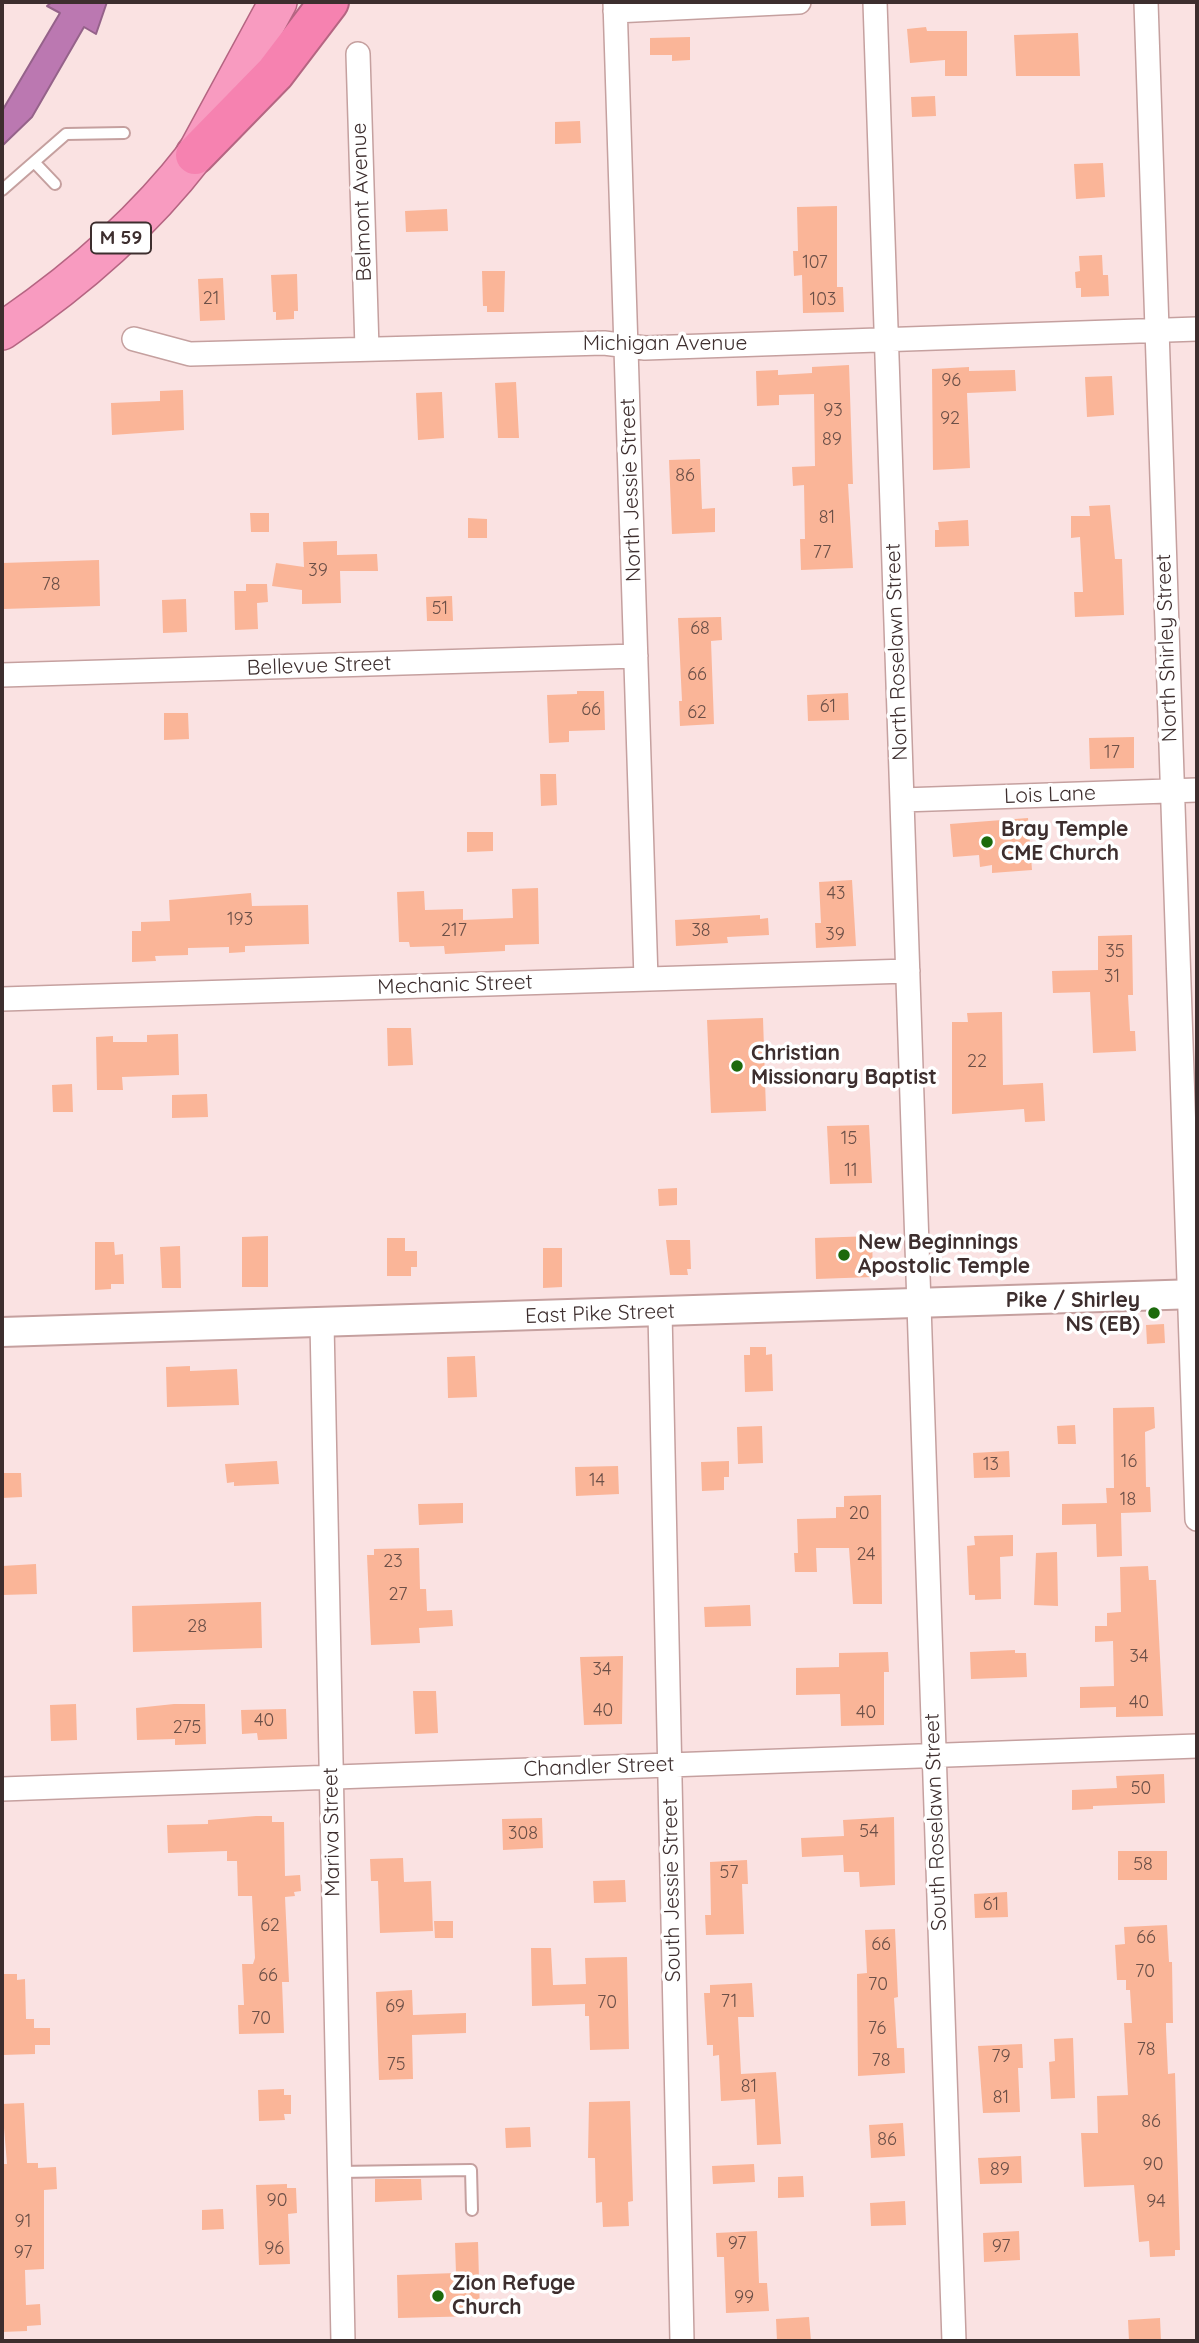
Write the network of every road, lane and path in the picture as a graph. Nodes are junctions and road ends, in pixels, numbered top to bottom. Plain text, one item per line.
1 (278, 2) edge
2 (329, 2) edge
3 (799, 2) edge
4 (875, 2) edge
5 (1146, 2) edge
6 (615, 6) edge
7 (358, 54) dead end
8 (124, 132) dead end
9 (195, 155) junction
10 (35, 163) junction
11 (55, 184) dead end
12 (2, 190) edge
13 (1197, 328) edge
14 (1156, 330) junction
15 (2, 331) edge
16 (134, 339) dead end
17 (886, 339) junction
18 (626, 346) junction
19 (367, 349) junction
20 (635, 656) junction
21 (2, 676) edge
22 (1172, 790) junction
23 (1197, 790) edge
24 (902, 800) junction
25 (908, 971) junction
26 (646, 979) junction
27 (2, 999) edge
28 (1193, 1294) edge
29 (919, 1303) junction
30 (660, 1312) junction
31 (322, 1323) junction
32 (2, 1332) edge
33 (1197, 1520) edge
34 (1197, 1746) edge
35 (934, 1755) junction
36 (669, 1764) junction
37 (331, 1777) junction
38 (2, 1789) edge
39 (339, 2172) junction
40 (472, 2210) dead end
41 (343, 2341) edge
42 (682, 2341) edge
43 (954, 2341) edge

1 - 9 highway
2 - 9 highway, M 59
3 - 6 street
4 - 17 street, North Roselawn Street
5 - 14 street, North Shirley Street
6 - 18 street, North Jessie Street
7 - 19 street, Belmont Avenue
8 - 10 lane
9 - 15 highway, M 59
10 - 11 lane
10 - 12 lane
13 - 14 street, Michigan Avenue
14 - 17 street, Michigan Avenue
14 - 22 street, North Shirley Street
16 - 19 street, Michigan Avenue
17 - 18 street, Michigan Avenue
17 - 24 street, North Roselawn Street
18 - 19 street, Michigan Avenue
18 - 20 street, North Jessie Street
20 - 21 street, Bellevue Street
20 - 26 street, North Jessie Street
22 - 23 street, Lois Lane
22 - 24 street, Lois Lane
22 - 28 street, North Shirley Street
24 - 25 street, North Roselawn Street
25 - 26 street, Mechanic Street
25 - 29 street, North Roselawn Street
26 - 27 street, Mechanic Street
28 - 29 street, East Pike Street
28 - 33 street, North Shirley Street
29 - 30 street, East Pike Street
29 - 35 street, South Roselawn Street
30 - 31 street, East Pike Street
30 - 36 street, South Jessie Street
31 - 32 street, East Pike Street
31 - 37 street, Mariva Street
34 - 35 street, Chandler Street
35 - 36 street, Chandler Street
35 - 43 street, South Roselawn Street
36 - 37 street, Chandler Street
36 - 42 street, South Jessie Street
37 - 38 street, Chandler Street
37 - 39 street, Mariva Street
39 - 40 lane
39 - 41 street, Mariva Street

